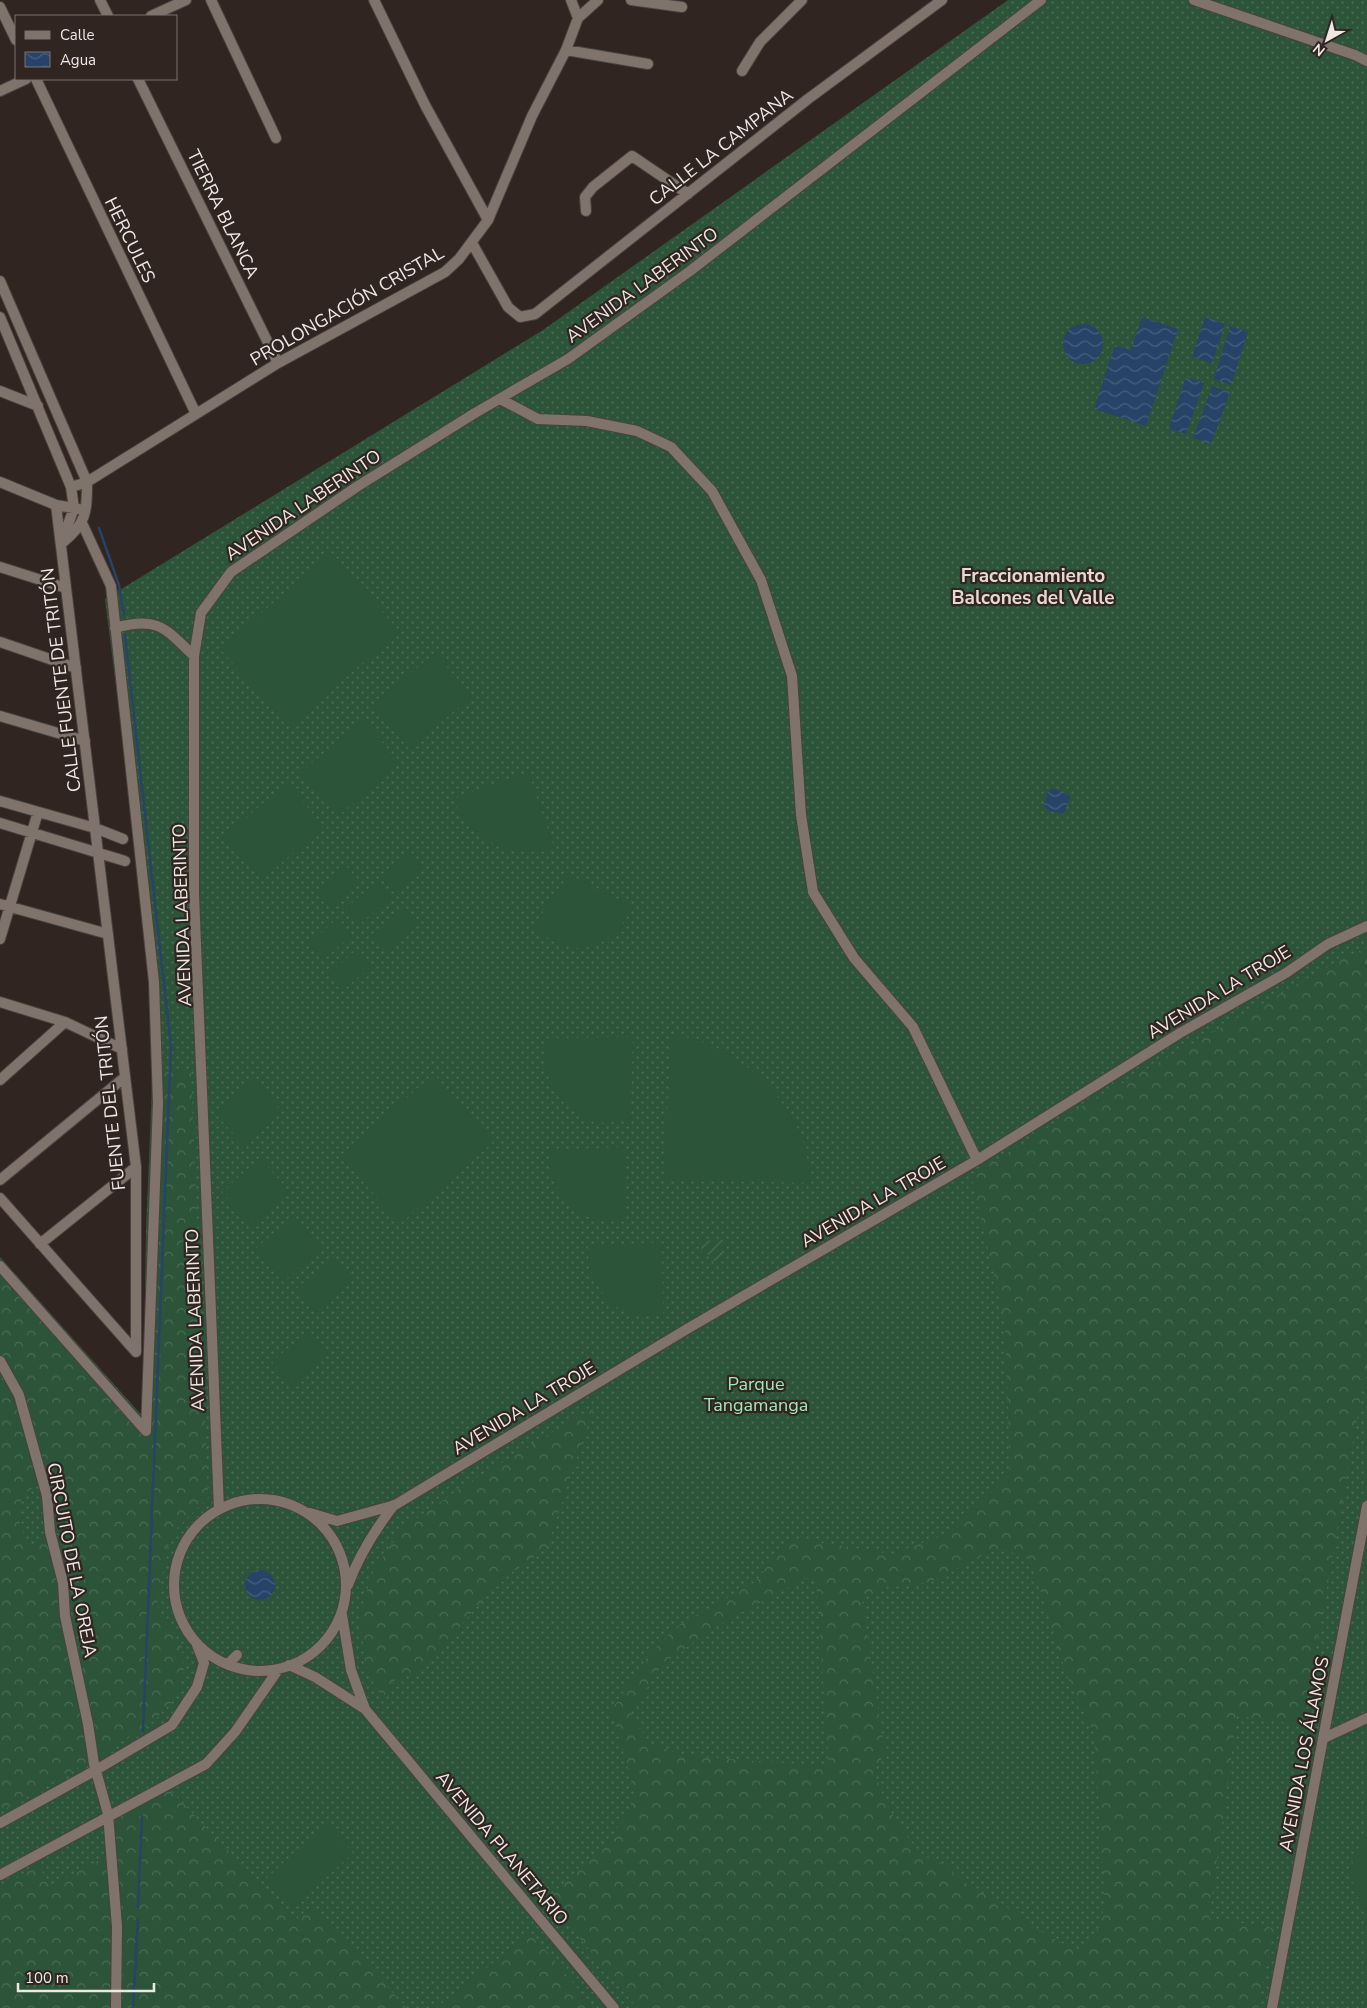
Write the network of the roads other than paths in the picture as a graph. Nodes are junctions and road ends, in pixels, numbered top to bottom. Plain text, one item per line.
1 (100, 0) edge
2 (186, 0) edge
3 (211, 0) edge
4 (374, 0) edge
5 (571, 0) edge
6 (598, 0) edge
7 (631, 0) edge
8 (802, 0) edge
9 (942, 0) edge
10 (1041, 0) edge
11 (1194, 0) edge
12 (0, 7) edge
13 (682, 7) dead end
14 (108, 15) edge
15 (153, 15) edge
16 (578, 18) junction
17 (15, 38) edge
18 (566, 50) junction
19 (1367, 61) edge
20 (648, 64) dead end
21 (742, 71) dead end
22 (24, 80) edge
23 (36, 80) edge
24 (138, 80) edge
25 (0, 91) edge
26 (276, 138) dead end
27 (688, 194) junction
28 (586, 211) dead end
29 (488, 220) junction
30 (472, 244) junction
31 (0, 281) edge
32 (0, 318) edge
33 (278, 363) junction
34 (0, 391) edge
35 (500, 399) junction
36 (38, 406) junction
37 (196, 414) junction
38 (0, 482) edge
39 (87, 482) junction
40 (71, 486) junction
41 (56, 505) junction
42 (74, 508) junction
43 (87, 510) junction
44 (82, 523) junction
45 (61, 544) junction
46 (0, 567) edge
47 (66, 588) junction
48 (116, 628) junction
49 (0, 642) edge
50 (194, 656) junction
51 (76, 668) junction
52 (0, 716) edge
53 (84, 741) junction
54 (0, 801) edge
55 (38, 812) junction
56 (0, 823) edge
57 (95, 828) junction
58 (32, 832) junction
59 (124, 839) dead end
60 (98, 851) junction
61 (126, 860) dead end
62 (5, 906) edge
63 (1367, 926) edge
64 (108, 934) junction
65 (0, 939) edge
66 (0, 1002) edge
67 (65, 1022) junction
68 (122, 1049) junction
69 (125, 1077) junction
70 (0, 1080) edge
71 (977, 1160) junction
72 (136, 1167) junction
73 (0, 1180) edge
74 (0, 1198) edge
75 (40, 1244) junction
76 (0, 1266) edge
77 (0, 1362) edge
78 (395, 1505) junction
79 (1367, 1506) edge
80 (218, 1509) junction
81 (310, 1513) junction
82 (347, 1586) junction
83 (342, 1615) junction
84 (198, 1645) junction
85 (236, 1655) dead end
86 (228, 1664) junction
87 (289, 1665) junction
88 (278, 1670) junction
89 (365, 1709) junction
90 (1367, 1718) edge
91 (1324, 1738) junction
92 (96, 1770) junction
93 (108, 1814) junction
94 (0, 1823) edge
95 (0, 1875) edge
96 (116, 2008) edge
97 (614, 2008) edge
98 (1272, 2008) edge

1 - 14 street
2 - 15 street
3 - 26 street
4 - 29 street
5 - 16 street
6 - 16 street
7 - 13 street
8 - 21 street
9 - 27 street, CALLE LA CAMPANA
10 - 35 street, AVENIDA LABERINTO
11 - 19 street
12 - 17 street
16 - 18 street, PROLONGACIÓN CRISTAL
18 - 20 street
18 - 29 street, PROLONGACIÓN CRISTAL
22 - 25 street
23 - 37 street, HERCULES
24 - 33 street, TIERRA BLANCA
27 - 28 street
27 - 30 street, CALLE LA CAMPANA
29 - 30 street, PROLONGACIÓN CRISTAL
30 - 33 street, PROLONGACIÓN CRISTAL
31 - 39 street
32 - 36 street
33 - 37 street, PROLONGACIÓN CRISTAL
34 - 36 street
35 - 50 street, AVENIDA LABERINTO
35 - 71 street
36 - 40 street
37 - 39 street, PROLONGACIÓN CRISTAL
38 - 41 street
39 - 40 street, PROLONGACIÓN CRISTAL
39 - 43 street
40 - 42 street
41 - 42 street
41 - 45 street, CALLE FUENTE DE TRITÓN
42 - 43 street
42 - 45 street
43 - 44 street
44 - 45 street
44 - 48 street
45 - 47 street, CALLE FUENTE DE TRITÓN
46 - 47 street
47 - 51 street, CALLE FUENTE DE TRITÓN
48 - 50 street
48 - 76 street
49 - 51 street
50 - 80 street, AVENIDA LABERINTO
51 - 53 street, CALLE FUENTE DE TRITÓN
52 - 53 street
53 - 57 street, CALLE FUENTE DE TRITÓN
54 - 55 street
55 - 57 street
55 - 58 street
56 - 58 street
57 - 59 street
57 - 60 street, CALLE FUENTE DE TRITÓN
58 - 60 street
58 - 62 street
60 - 61 street
60 - 64 street, FUENTE DEL TRITÓN
62 - 64 street
62 - 65 street
63 - 71 street, AVENIDA LA TROJE
64 - 68 street, FUENTE DEL TRITÓN
66 - 67 street
67 - 68 street
67 - 70 street
68 - 69 street, FUENTE DEL TRITÓN
69 - 72 street, FUENTE DEL TRITÓN
69 - 73 street
71 - 78 street, AVENIDA LA TROJE
72 - 75 street
72 - 75 street, FUENTE DEL TRITÓN
74 - 75 street
77 - 92 street, CIRCUITO DE LA OREJA
78 - 81 street, AVENIDA LA TROJE
78 - 82 street, AVENIDA LA TROJE
79 - 91 street, AVENIDA LOS ÁLAMOS
80 - 81 street
80 - 84 street
81 - 82 street
82 - 83 street
83 - 87 street
83 - 89 street, AVENIDA PLANETARIO
84 - 86 street
84 - 92 street
85 - 86 street
86 - 88 street
87 - 88 street
87 - 89 street, AVENIDA PLANETARIO
88 - 93 street
89 - 97 street, AVENIDA PLANETARIO
90 - 91 street
91 - 98 street, AVENIDA LOS ÁLAMOS
92 - 93 street, CIRCUITO DE LA OREJA
92 - 94 street
93 - 95 street
93 - 96 street, CIRCUITO DE LA OREJA

